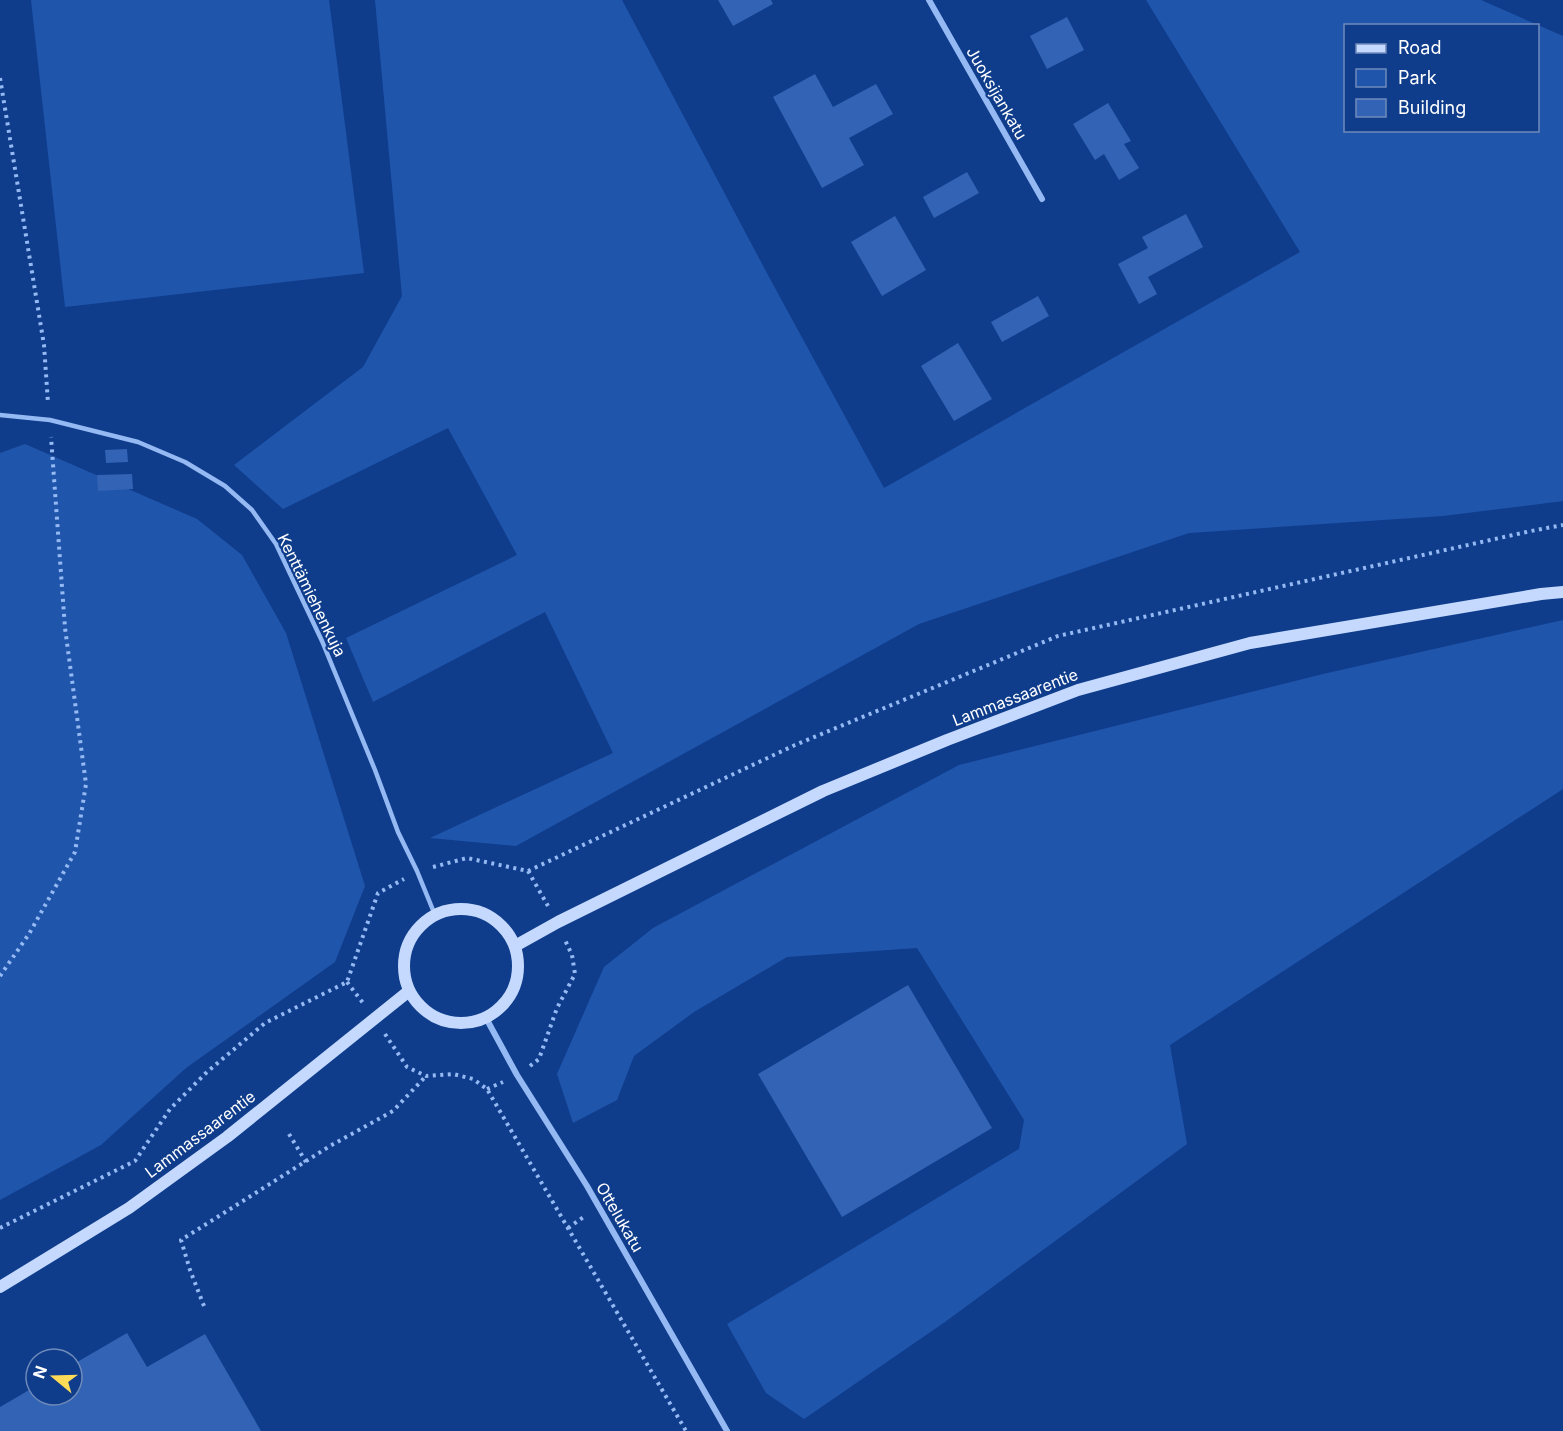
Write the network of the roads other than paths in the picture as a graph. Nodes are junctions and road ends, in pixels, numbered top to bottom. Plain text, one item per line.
1 (928, 0) edge
2 (1042, 199) dead end
3 (0, 415) edge
4 (1563, 592) edge
5 (435, 915) junction
6 (515, 946) junction
7 (409, 991) junction
8 (486, 1018) junction
9 (0, 1287) edge
10 (727, 1431) edge

1 - 2 street, Juoksijankatu
3 - 5 lane, Kenttämiehenkuja
4 - 6 street, Lammassaarentie
5 - 6 street
5 - 7 street
6 - 8 street
7 - 8 street
7 - 9 street, Lammassaarentie
8 - 10 street, Ottelukatu

